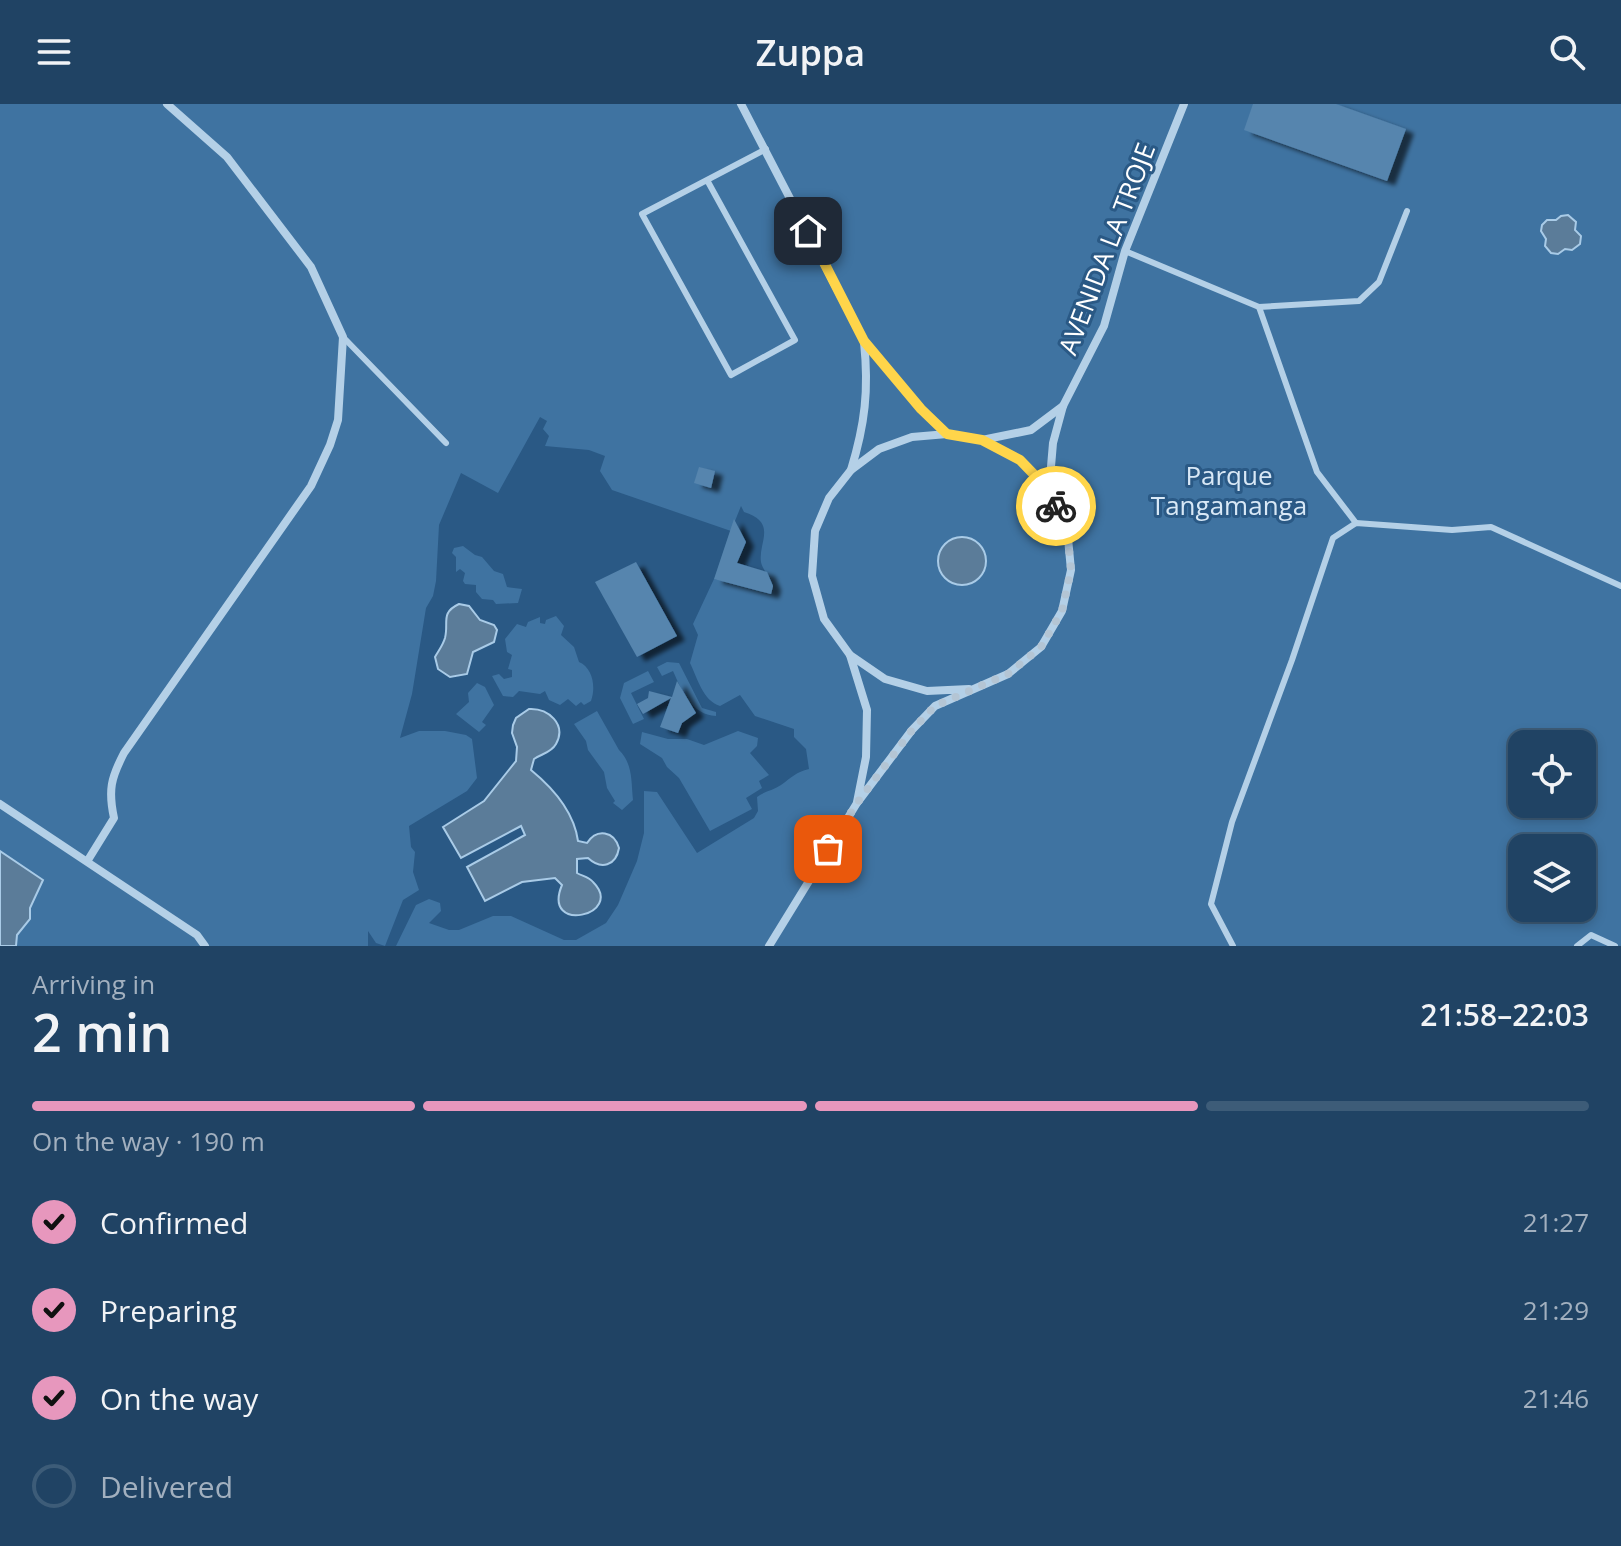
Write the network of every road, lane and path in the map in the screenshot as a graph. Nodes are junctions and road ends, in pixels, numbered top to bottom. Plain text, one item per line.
1 (167, 104) edge
2 (741, 104) edge
3 (1184, 104) edge
4 (766, 149) junction
5 (707, 180) junction
6 (1407, 211) dead end
7 (1125, 251) junction
8 (1259, 307) junction
9 (343, 337) junction
10 (864, 341) junction
11 (1063, 406) junction
12 (947, 434) junction
13 (982, 440) junction
14 (446, 443) dead end
15 (851, 470) junction
16 (1049, 490) junction
17 (1356, 523) junction
18 (1621, 586) edge
19 (850, 655) junction
20 (969, 689) junction
21 (857, 803) junction
22 (0, 804) edge
23 (88, 860) junction
24 (205, 946) edge
25 (769, 946) edge
26 (1233, 946) edge
27 (1577, 946) edge
28 (1615, 946) edge

1 - 9 street
2 - 4 street
3 - 7 street, AVENIDA LA TROJE
4 - 5 lane
4 - 10 street
5 - 5 lane
6 - 8 lane
7 - 8 lane
7 - 11 street, AVENIDA LA TROJE
8 - 17 lane
9 - 14 lane
9 - 23 street
10 - 12 street
10 - 15 street
11 - 13 street, AVENIDA LA TROJE
11 - 16 street, AVENIDA LA TROJE
12 - 13 street
12 - 15 street
13 - 16 street
15 - 19 street
16 - 20 street
17 - 18 lane
17 - 26 lane
19 - 20 street
19 - 21 street
20 - 21 street
21 - 25 street
22 - 23 street
23 - 24 street
27 - 28 lane

